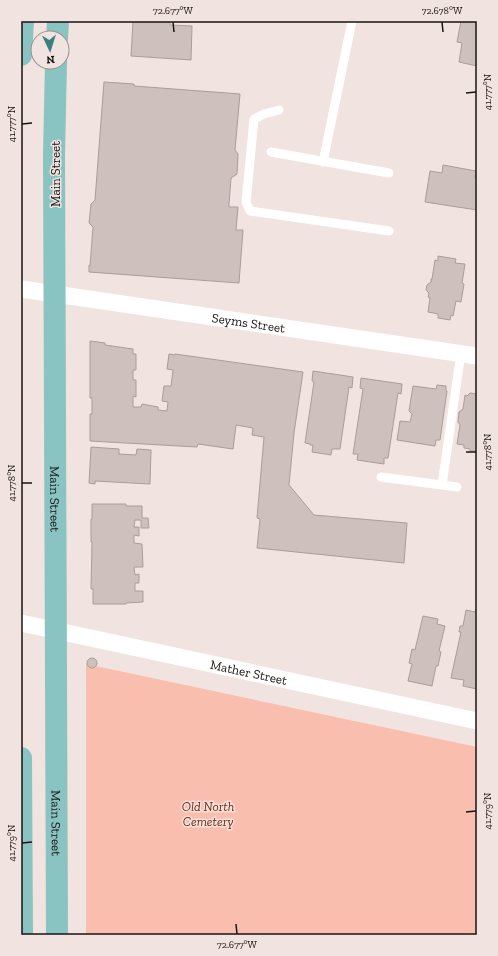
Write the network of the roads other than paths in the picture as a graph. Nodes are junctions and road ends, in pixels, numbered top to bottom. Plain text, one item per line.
1 (23, 21) edge
2 (352, 21) edge
3 (21, 55) edge
4 (56, 70) edge
5 (279, 110) dead end
6 (271, 152) dead end
7 (323, 162) junction
8 (389, 173) dead end
9 (389, 230) dead end
10 (21, 289) edge
11 (55, 294) junction
12 (469, 355) edge
13 (381, 477) dead end
14 (442, 485) junction
15 (457, 487) dead end
16 (21, 623) edge
17 (56, 630) junction
18 (477, 721) edge
19 (21, 758) edge
20 (22, 935) edge
21 (57, 935) edge

1 - 3 main road
2 - 7 lane
4 - 11 main road, Main Street
5 - 9 lane
6 - 7 lane
7 - 8 lane
10 - 11 street, Seyms Street
11 - 12 street, Seyms Street
11 - 17 main road, Main Street
12 - 14 lane
13 - 14 lane
14 - 15 lane
16 - 17 street, Mather Street
17 - 18 street, Mather Street
17 - 21 main road, Main Street
19 - 20 main road

